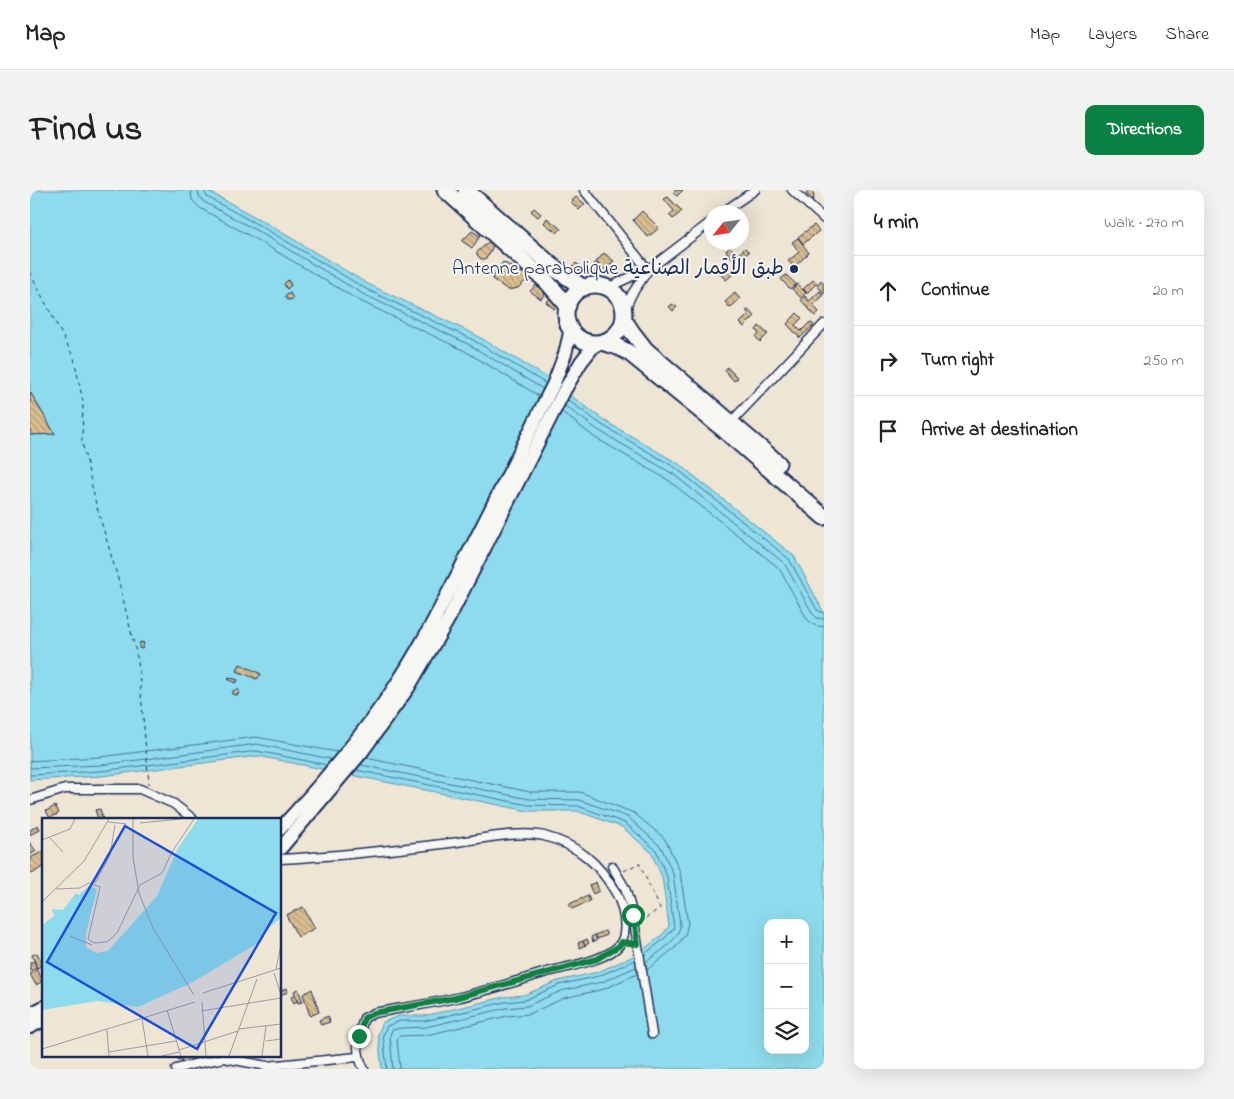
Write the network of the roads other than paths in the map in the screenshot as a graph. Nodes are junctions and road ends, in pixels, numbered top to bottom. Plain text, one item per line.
1 (445, 190) edge
2 (466, 190) edge
3 (584, 190) edge
4 (755, 190) edge
5 (792, 190) edge
6 (734, 205) edge
7 (824, 218) edge
8 (704, 227) edge
9 (648, 270) junction
10 (584, 288) junction
11 (607, 288) junction
12 (568, 306) junction
13 (624, 316) junction
14 (824, 324) edge
15 (571, 329) junction
16 (599, 342) junction
17 (731, 422) junction
18 (824, 504) edge
19 (824, 517) edge
20 (30, 800) edge
21 (192, 818) edge
22 (281, 828) edge
23 (281, 849) edge
24 (281, 858) edge
25 (612, 866) dead end
26 (622, 942) junction
27 (638, 944) junction
28 (42, 1008) edge
29 (30, 1014) edge
30 (42, 1021) edge
31 (30, 1027) edge
32 (652, 1034) dead end
33 (358, 1056) junction
34 (176, 1069) edge
35 (364, 1069) edge

1 - 12 highway
2 - 10 highway
3 - 9 street
4 - 6 street
5 - 7 street
8 - 9 street
9 - 11 street
9 - 13 street
10 - 11 highway
10 - 12 highway
11 - 13 highway
12 - 15 highway
13 - 16 highway
13 - 17 highway
14 - 17 street
15 - 16 highway
15 - 22 main road
16 - 19 highway
16 - 23 main road
17 - 18 highway
20 - 21 street
24 - 26 street
25 - 27 street
26 - 27 street
26 - 33 street
27 - 32 street
28 - 29 main road
30 - 31 main road
33 - 34 street
33 - 35 street

